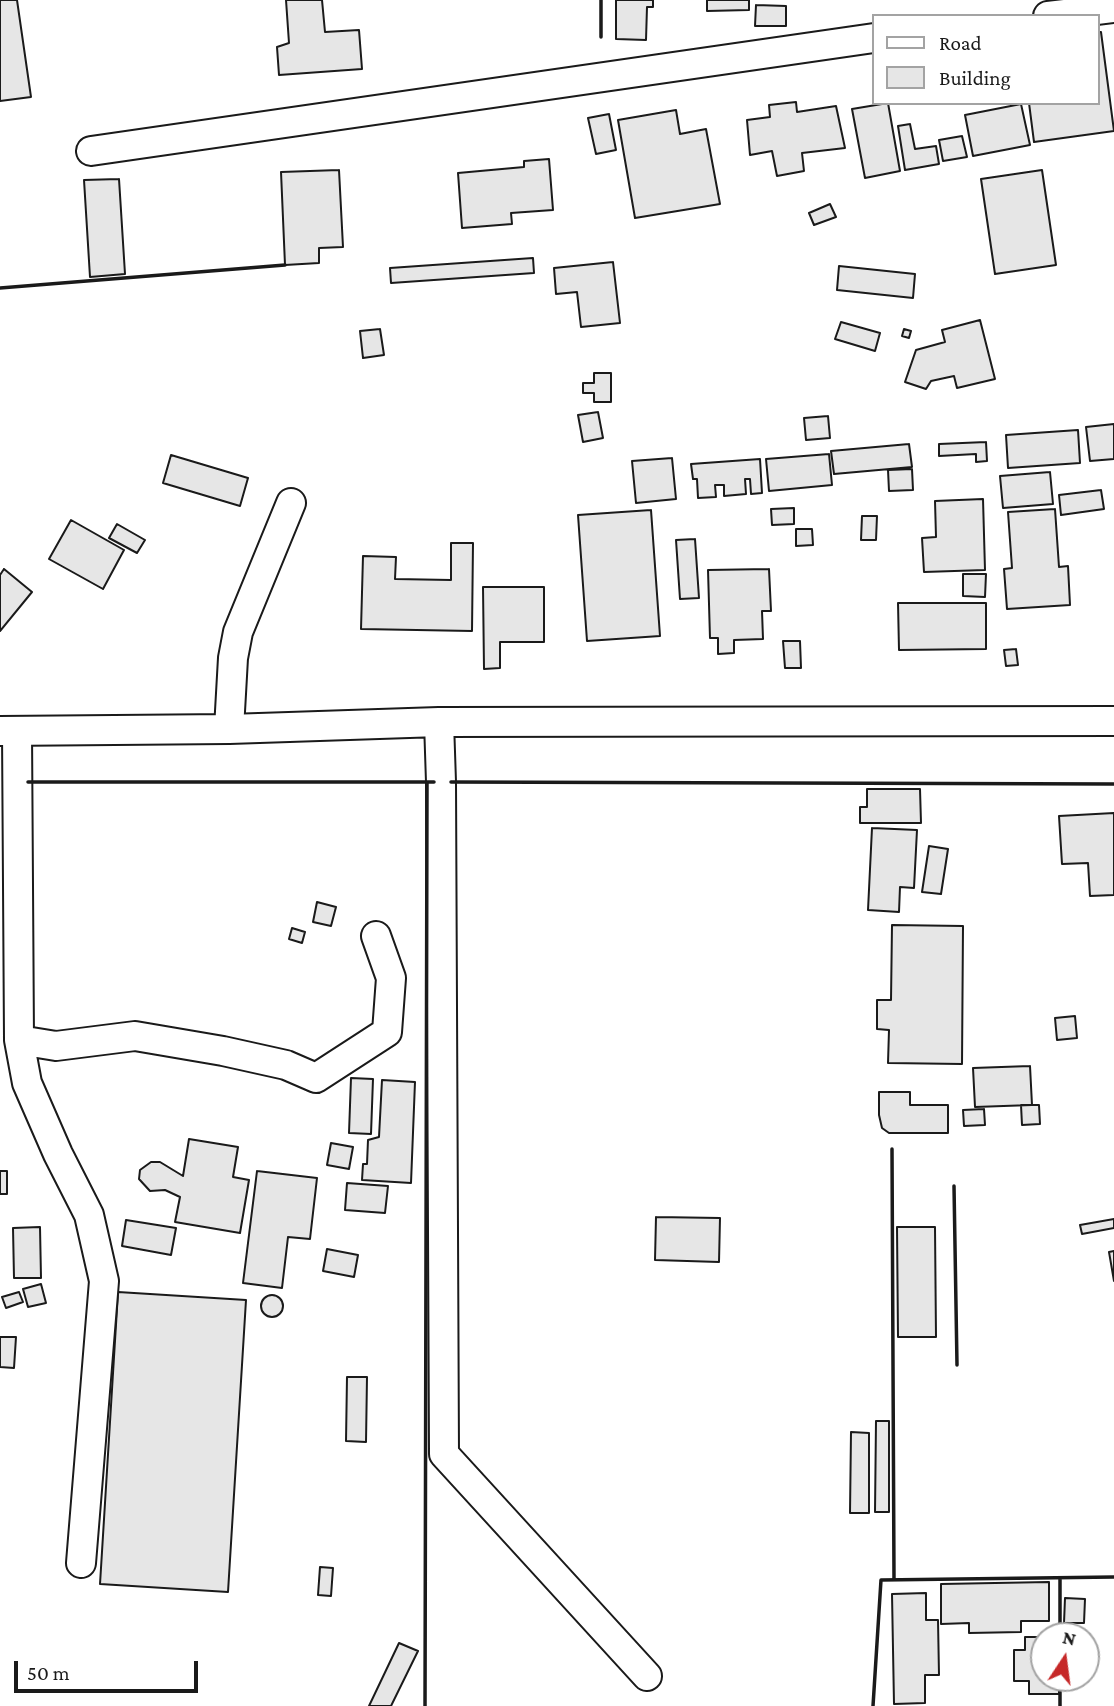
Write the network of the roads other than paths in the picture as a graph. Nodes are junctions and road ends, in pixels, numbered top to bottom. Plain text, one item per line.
1 (1114, 8) edge
2 (1064, 14) edge
3 (872, 38) edge
4 (91, 151) dead end
5 (290, 503) dead end
6 (1114, 721) edge
7 (439, 722) junction
8 (229, 729) junction
9 (9, 731) edge
10 (376, 936) dead end
11 (19, 1041) junction
12 (81, 1563) dead end
13 (647, 1676) dead end

1 - 2 street
3 - 4 street
5 - 8 street
6 - 7 street
7 - 8 street
7 - 13 street
8 - 9 street
9 - 11 street
10 - 11 street
11 - 12 street

